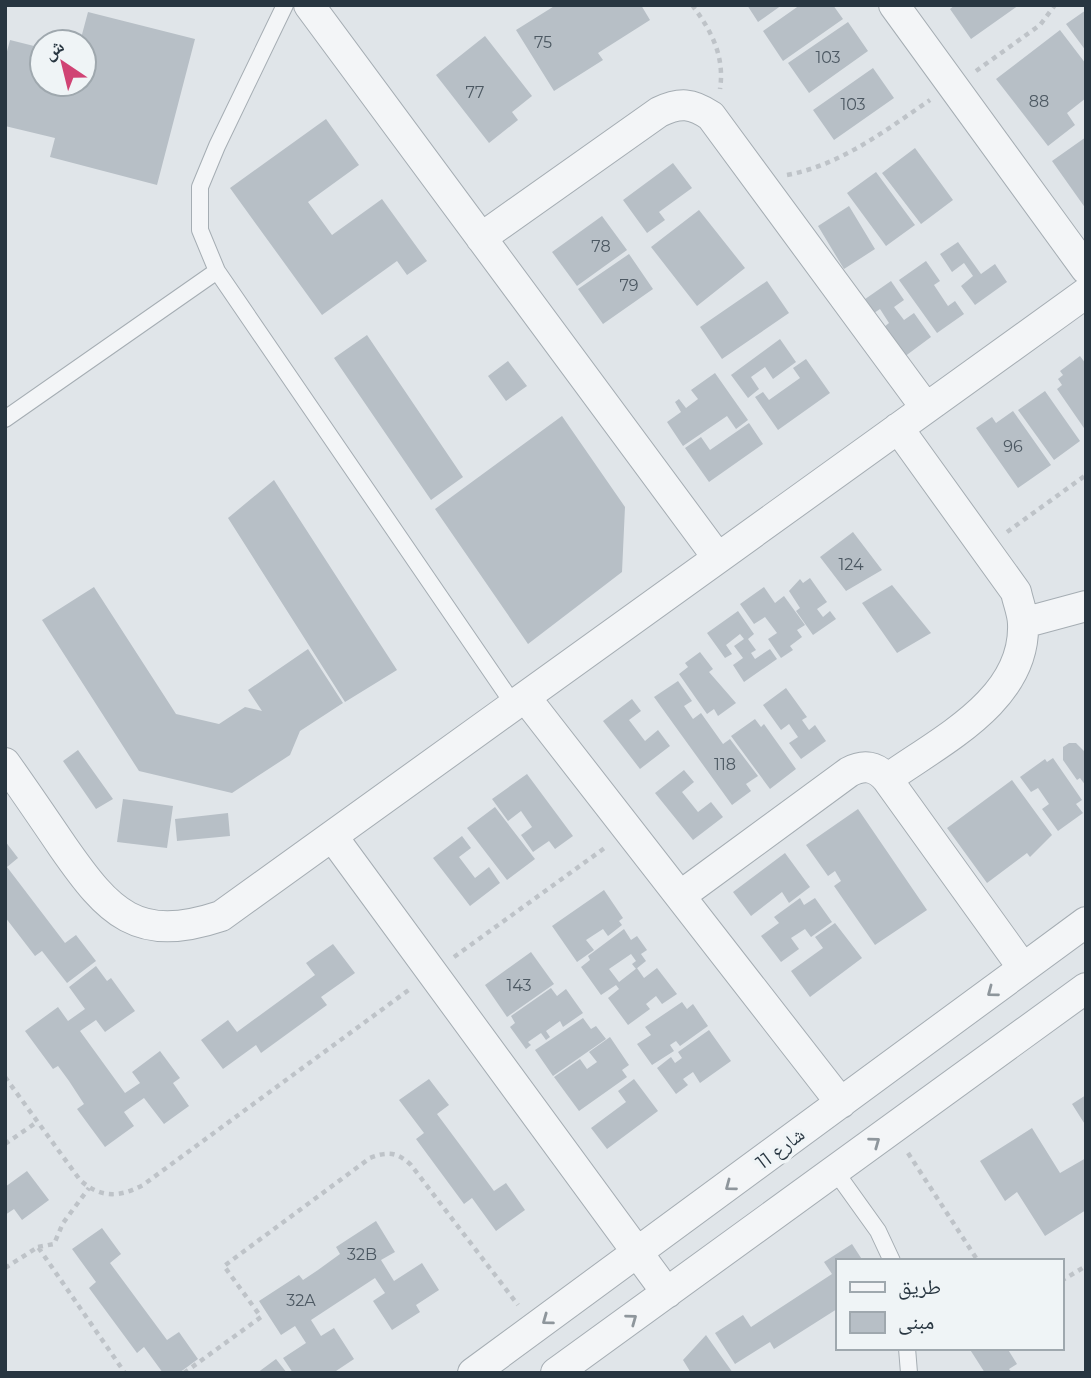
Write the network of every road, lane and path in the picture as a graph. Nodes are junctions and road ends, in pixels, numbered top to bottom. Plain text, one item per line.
1 (285, 5) edge
2 (309, 5) edge
3 (692, 5) edge
4 (894, 5) edge
5 (1055, 5) edge
6 (953, 86) junction
7 (711, 116) junction
8 (759, 180) junction
9 (481, 237) junction
10 (1086, 269) edge
11 (217, 271) junction
12 (1086, 293) edge
13 (926, 408) junction
14 (5, 419) edge
15 (898, 428) junction
16 (1086, 475) edge
17 (984, 548) junction
18 (718, 558) junction
19 (1086, 606) edge
20 (1023, 623) junction
21 (520, 701) junction
22 (5, 763) edge
23 (887, 779) junction
24 (629, 830) junction
25 (331, 836) junction
26 (680, 896) junction
27 (1086, 922) edge
28 (1023, 968) junction
29 (432, 973) junction
30 (1086, 988) edge
31 (5, 1077) edge
32 (841, 1103) junction
33 (37, 1122) junction
34 (893, 1129) junction
35 (5, 1144) edge
36 (835, 1171) junction
37 (89, 1188) junction
38 (38, 1247) junction
39 (638, 1254) junction
40 (891, 1259) edge
41 (977, 1259) edge
42 (1086, 1266) edge
43 (5, 1268) edge
44 (1063, 1280) edge
45 (667, 1293) junction
46 (536, 1328) junction
47 (906, 1350) edge
48 (125, 1373) edge
49 (184, 1373) edge
50 (473, 1373) edge
51 (556, 1373) edge
52 (909, 1373) edge

1 - 11 lane
2 - 9 street
3 - 7 path
4 - 6 street
5 - 6 path
6 - 8 path
6 - 10 street
7 - 8 street
7 - 9 street
8 - 13 street
9 - 18 street
11 - 14 lane
11 - 21 lane
12 - 13 street
13 - 15 street
15 - 17 street
15 - 18 street
16 - 17 path
17 - 20 street
18 - 21 street
19 - 20 street
20 - 23 street
21 - 24 street
21 - 25 street
22 - 25 street
23 - 26 street
23 - 28 street
24 - 26 street
24 - 29 path
25 - 29 street
26 - 32 street
27 - 28 street, شارع 11
28 -> 32 street, شارع 11
29 - 37 path
29 - 39 street
30 - 34 street
31 - 33 path
32 -> 39 street, شارع 11
33 - 35 path
33 - 37 path
36 -> 34 street
34 - 41 path
36 - 40 lane
36 - 45 street
37 - 38 path
38 - 43 path
38 - 48 path
39 - 45 street
39 -> 46 street, شارع 11
42 - 44 path
51 -> 45 street
46 - 49 path
46 - 50 street, شارع 11
47 - 52 lane

